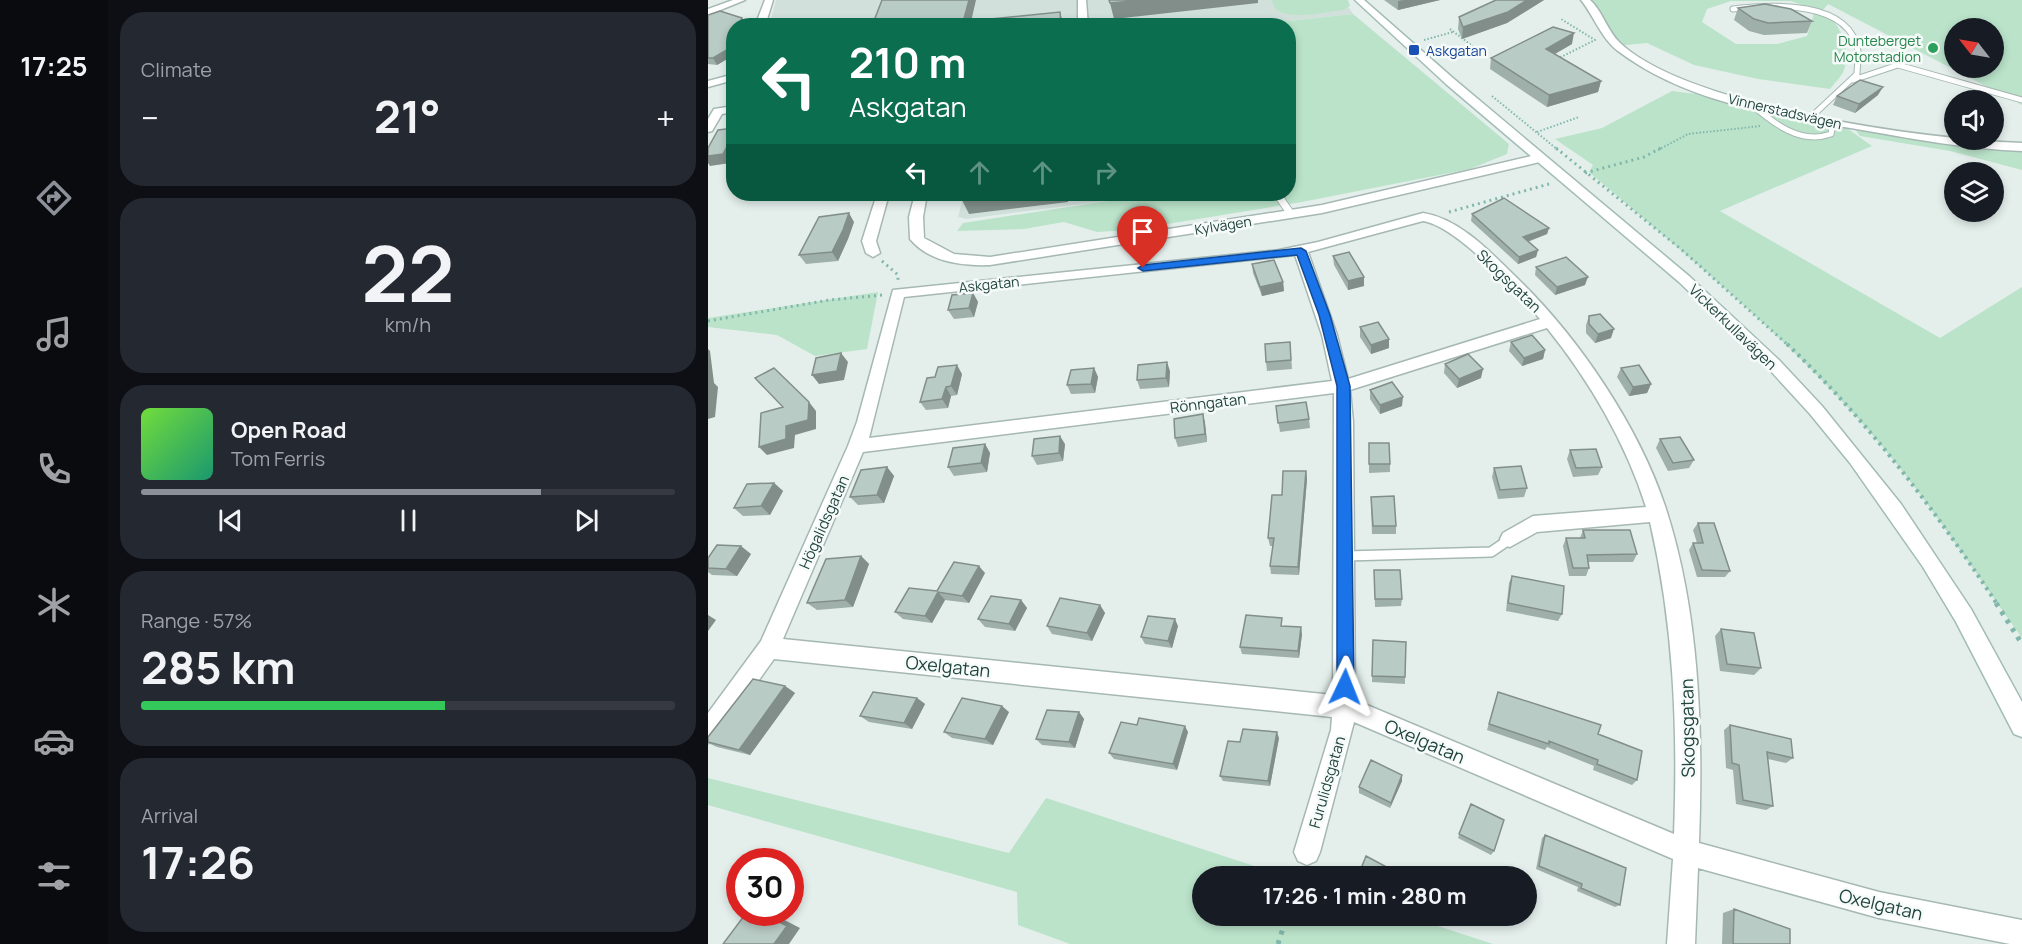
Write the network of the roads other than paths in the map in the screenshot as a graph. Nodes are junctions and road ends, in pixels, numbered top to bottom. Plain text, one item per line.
1 (741, 0) edge
2 (769, 0) edge
3 (1082, 0) edge
4 (1359, 0) edge
5 (1586, 0) edge
6 (1733, 9) dead end
7 (708, 12) edge
8 (763, 18) edge
9 (1083, 18) edge
10 (726, 79) edge
11 (1853, 80) junction
12 (708, 84) edge
13 (2022, 100) edge
14 (1751, 105) junction
15 (726, 110) edge
16 (1810, 118) junction
17 (1833, 122) junction
18 (708, 129) edge
19 (2022, 147) edge
20 (1540, 158) junction
21 (882, 201) edge
22 (919, 201) edge
23 (1282, 201) edge
24 (1290, 214) junction
25 (1431, 218) joint
26 (1186, 247) junction
27 (1301, 251) junction
28 (873, 252) road end
29 (898, 293) joint
30 (1551, 321) junction
31 (1343, 386) junction
32 (857, 446) junction
33 (1658, 514) junction
34 (1510, 539) joint
35 (1346, 556) junction
36 (769, 648) junction
37 (1344, 707) junction
38 (2022, 726) edge
39 (708, 732) edge
40 (1307, 852) dead end
41 (1687, 852) junction
42 (2022, 933) edge
43 (1680, 944) edge

1 - 7 street
2 - 8 street
3 - 9 street
4 - 20 street, Vickerkullavägen
5 - 14 street, Vinnerstadsvägen
6 - 11 lane
10 - 12 street
11 - 13 lane
11 - 16 lane
14 - 16 street, Vinnerstadsvägen
14 - 17 lane
15 - 18 street
16 - 17 street, Vinnerstadsvägen
17 - 19 street, Vinnerstadsvägen
20 - 24 street, Kylvägen
20 - 38 street, Vickerkullavägen
21 - 28 street
22 - 26 street, Kylvägen
23 - 24 lane
24 - 26 street, Kylvägen
25 - 27 street, Askgatan
25 - 30 street, Skogsgatan
26 - 27 street, Askgatan
26 - 29 street, Askgatan
27 - 31 street, Furulidsgatan
29 - 32 street, Högalidsgatan
30 - 31 street, Rönngatan
30 - 33 street, Skogsgatan
31 - 32 street, Rönngatan
31 - 35 street, Furulidsgatan
32 - 36 street, Högalidsgatan
33 - 34 street
33 - 41 street, Skogsgatan
34 - 35 lane
35 - 37 street, Furulidsgatan
36 - 37 street, Oxelgatan
36 - 39 street, Högalidsgatan
37 - 40 street, Furulidsgatan
37 - 41 street, Oxelgatan
41 - 42 street, Oxelgatan
41 - 43 street, Skogsgatan

